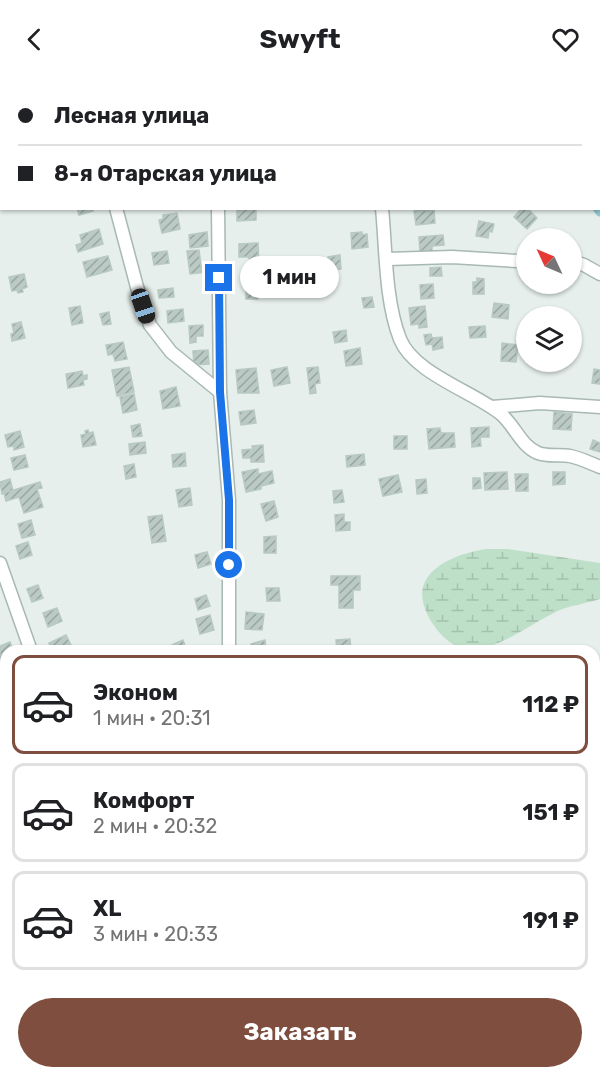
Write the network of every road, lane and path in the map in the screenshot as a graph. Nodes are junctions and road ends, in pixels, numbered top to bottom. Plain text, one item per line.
1 (117, 210) edge
2 (218, 210) edge
3 (382, 210) edge
4 (387, 259) junction
5 (516, 261) edge
6 (582, 264) edge
7 (600, 274) edge
8 (220, 392) junction
9 (492, 407) junction
10 (600, 407) edge
11 (600, 467) edge
12 (0, 563) edge
13 (29, 645) edge
14 (229, 645) edge

1 - 8 street
2 - 8 street
3 - 4 street
4 - 5 street
4 - 9 street
6 - 7 street
8 - 14 street
9 - 10 street
9 - 11 street
12 - 13 street

